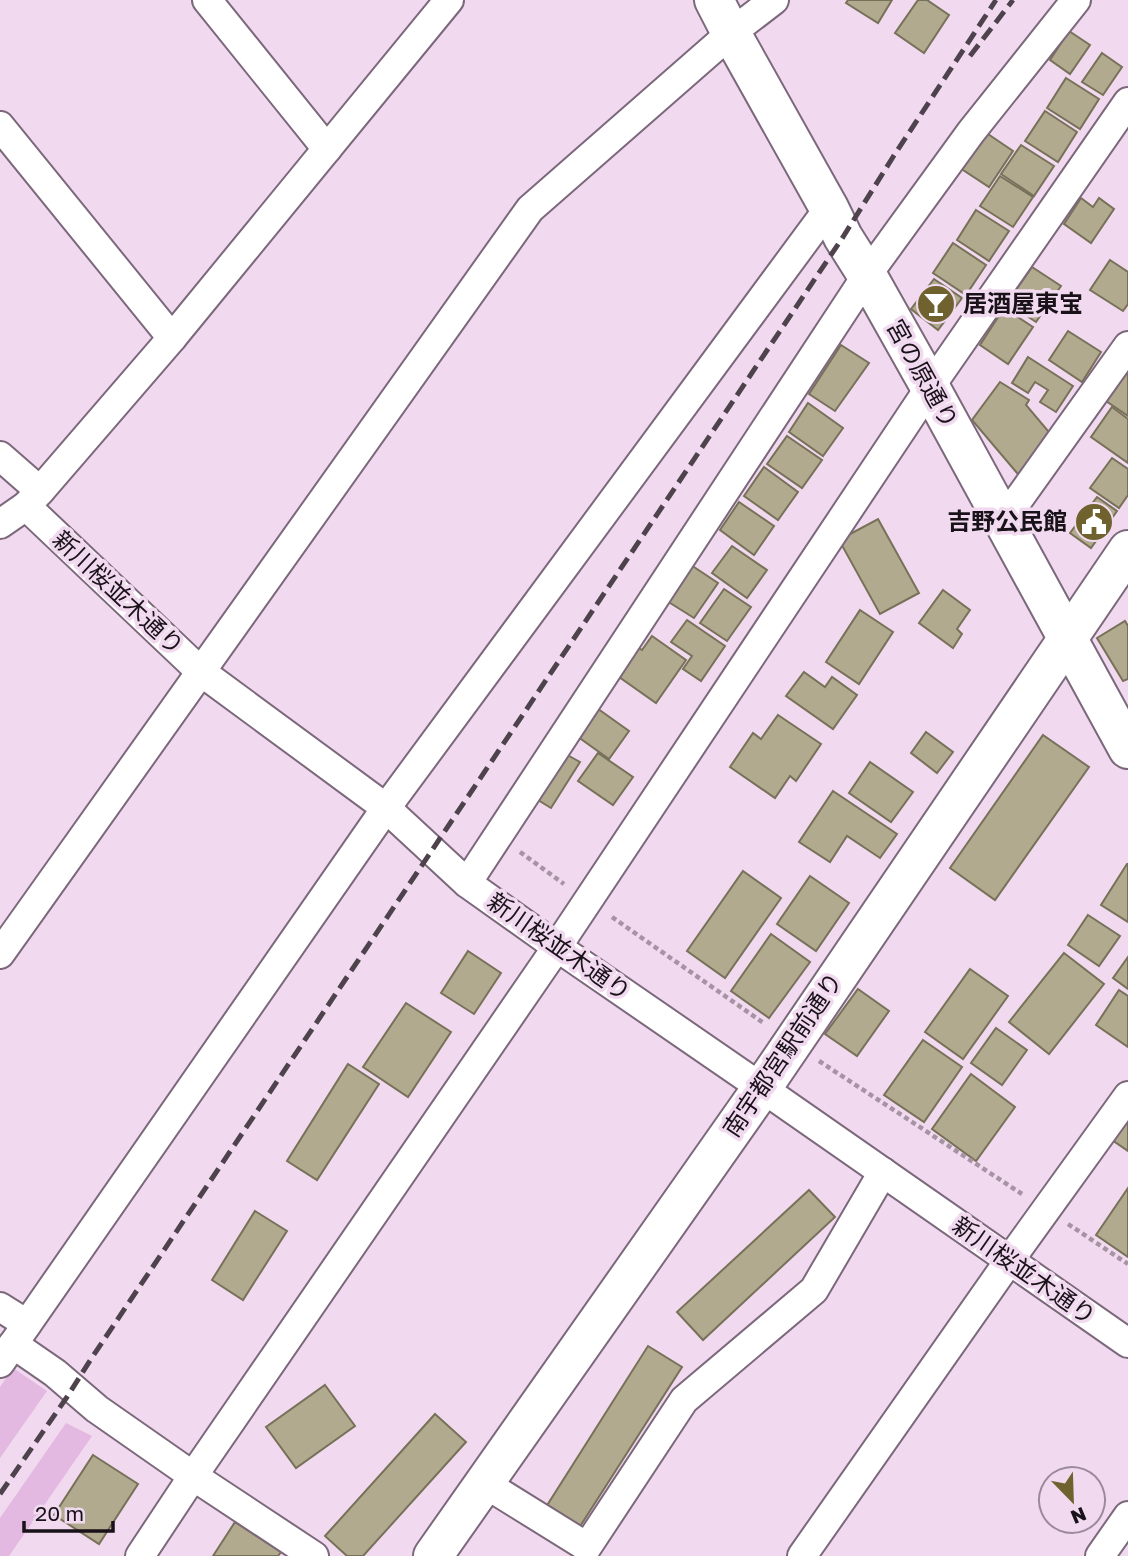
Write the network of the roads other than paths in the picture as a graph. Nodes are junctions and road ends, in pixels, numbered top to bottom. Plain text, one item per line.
1 (207, 0) edge
2 (449, 0) edge
3 (774, 0) edge
4 (1076, 0) edge
5 (723, 17) edge
6 (1128, 102) edge
7 (0, 126) edge
8 (327, 149) junction
9 (829, 208) junction
10 (867, 275) junction
11 (172, 338) junction
12 (1128, 346) edge
13 (930, 387) junction
14 (0, 456) edge
15 (33, 499) junction
16 (1003, 521) junction
17 (0, 524) edge
18 (1128, 550) edge
19 (1067, 639) junction
20 (200, 671) junction
21 (1128, 749) edge
22 (386, 808) junction
23 (467, 883) junction
24 (557, 947) junction
25 (0, 954) edge
26 (762, 1087) junction
27 (1128, 1096) edge
28 (883, 1172) junction
29 (1009, 1261) junction
30 (0, 1307) edge
31 (1128, 1343) edge
32 (13, 1344) edge
33 (193, 1476) junction
34 (484, 1483) junction
35 (1128, 1516) edge
36 (140, 1556) edge
37 (314, 1556) edge
38 (433, 1556) edge
39 (802, 1556) edge
40 (1100, 1556) edge

1 - 8 street
2 - 8 street
3 - 5 street
4 - 10 street
5 - 9 street, 宮の原通り
5 - 20 street
6 - 13 street
7 - 11 street
8 - 11 street
9 - 10 street, 宮の原通り
9 - 22 street
10 - 13 street, 宮の原通り
10 - 23 street
11 - 15 street
12 - 16 street
13 - 16 street, 宮の原通り
13 - 24 street
14 - 15 street, 新川桜並木通り
15 - 17 street
15 - 20 street, 新川桜並木通り
16 - 19 street, 宮の原通り
18 - 19 street, 南宇都宮駅前通り
19 - 21 street, 宮の原通り
19 - 26 street, 南宇都宮駅前通り
20 - 22 street, 新川桜並木通り
20 - 25 street
22 - 23 street, 新川桜並木通り
22 - 32 street
23 - 24 street, 新川桜並木通り
24 - 26 street, 新川桜並木通り
24 - 33 street
26 - 28 street, 新川桜並木通り
26 - 34 street, 南宇都宮駅前通り
27 - 29 street
28 - 29 street, 新川桜並木通り
28 - 34 street
29 - 31 street, 新川桜並木通り
29 - 39 street
30 - 32 street
32 - 33 street
33 - 36 street
33 - 37 street
34 - 38 street, 南宇都宮駅前通り
35 - 40 street

